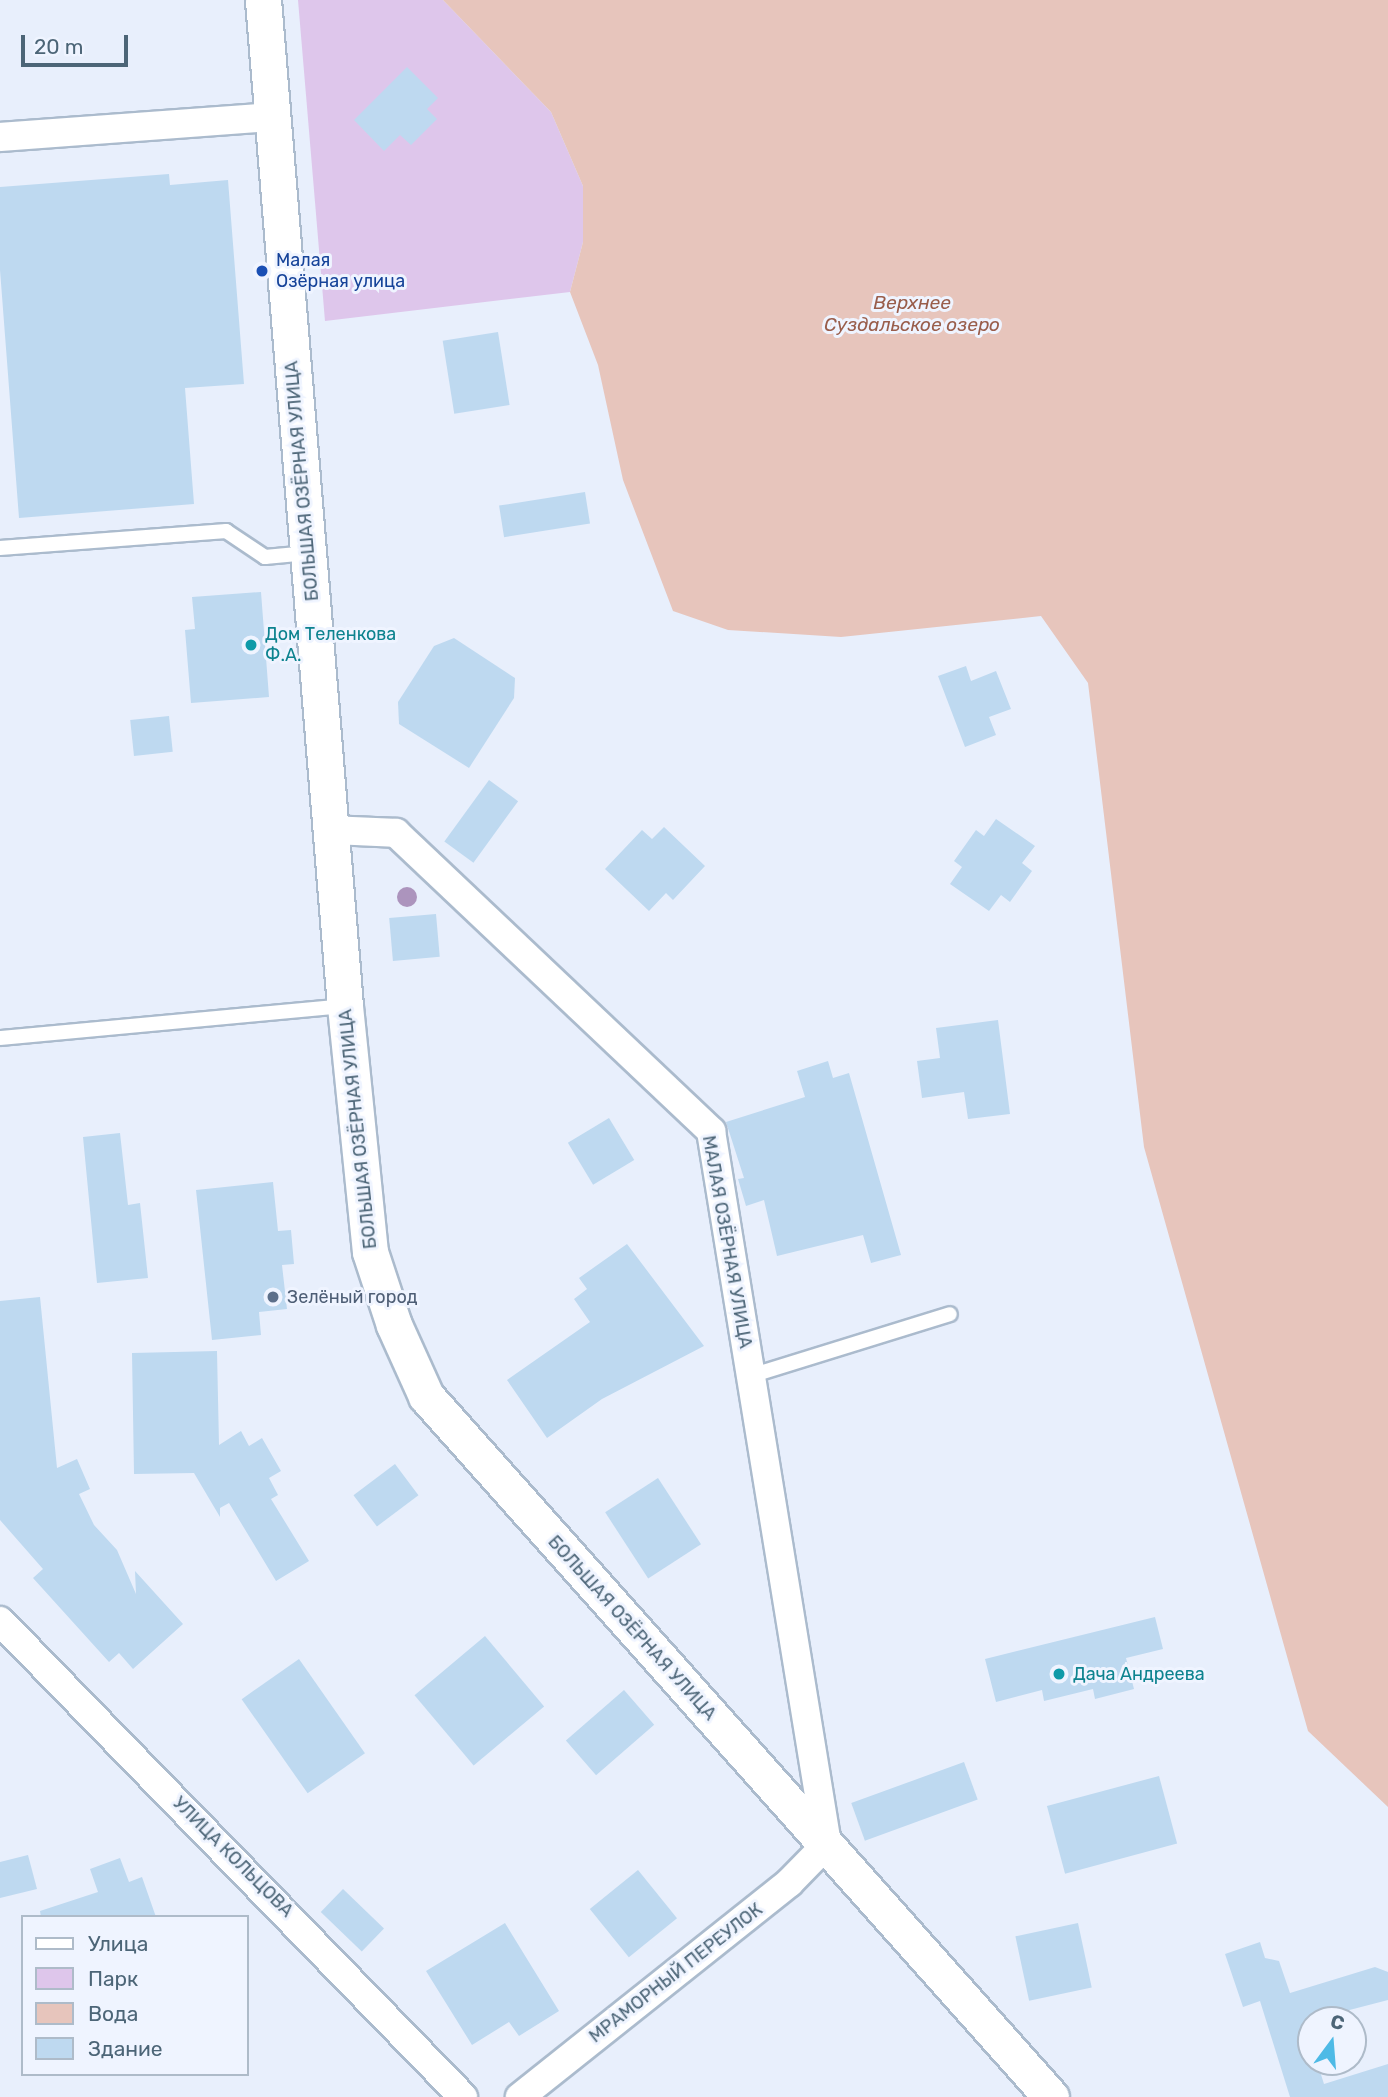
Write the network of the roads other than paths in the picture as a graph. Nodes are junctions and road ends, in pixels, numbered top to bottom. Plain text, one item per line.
1 (263, 0) edge
2 (273, 117) junction
3 (0, 137) edge
4 (0, 548) edge
5 (308, 553) junction
6 (331, 830) junction
7 (345, 1006) junction
8 (0, 1038) edge
9 (950, 1314) dead end
10 (750, 1376) junction
11 (0, 1621) edge
12 (827, 1844) junction
13 (463, 2097) edge
14 (520, 2097) edge
15 (1051, 2097) edge

1 - 2 street, БОЛЬШАЯ ОЗЁРНАЯ УЛИЦА
2 - 3 street
2 - 5 street, БОЛЬШАЯ ОЗЁРНАЯ УЛИЦА
4 - 5 lane
5 - 6 street, БОЛЬШАЯ ОЗЁРНАЯ УЛИЦА
6 - 7 street, БОЛЬШАЯ ОЗЁРНАЯ УЛИЦА
6 - 10 street, МАЛАЯ ОЗЁРНАЯ УЛИЦА
7 - 8 lane
7 - 12 street, БОЛЬШАЯ ОЗЁРНАЯ УЛИЦА
9 - 10 lane
10 - 12 street, МАЛАЯ ОЗЁРНАЯ УЛИЦА
11 - 13 street, УЛИЦА КОЛЬЦОВА
12 - 14 street, МРАМОРНЫЙ ПЕРЕУЛОК
12 - 15 street, БОЛЬШАЯ ОЗЁРНАЯ УЛИЦА

